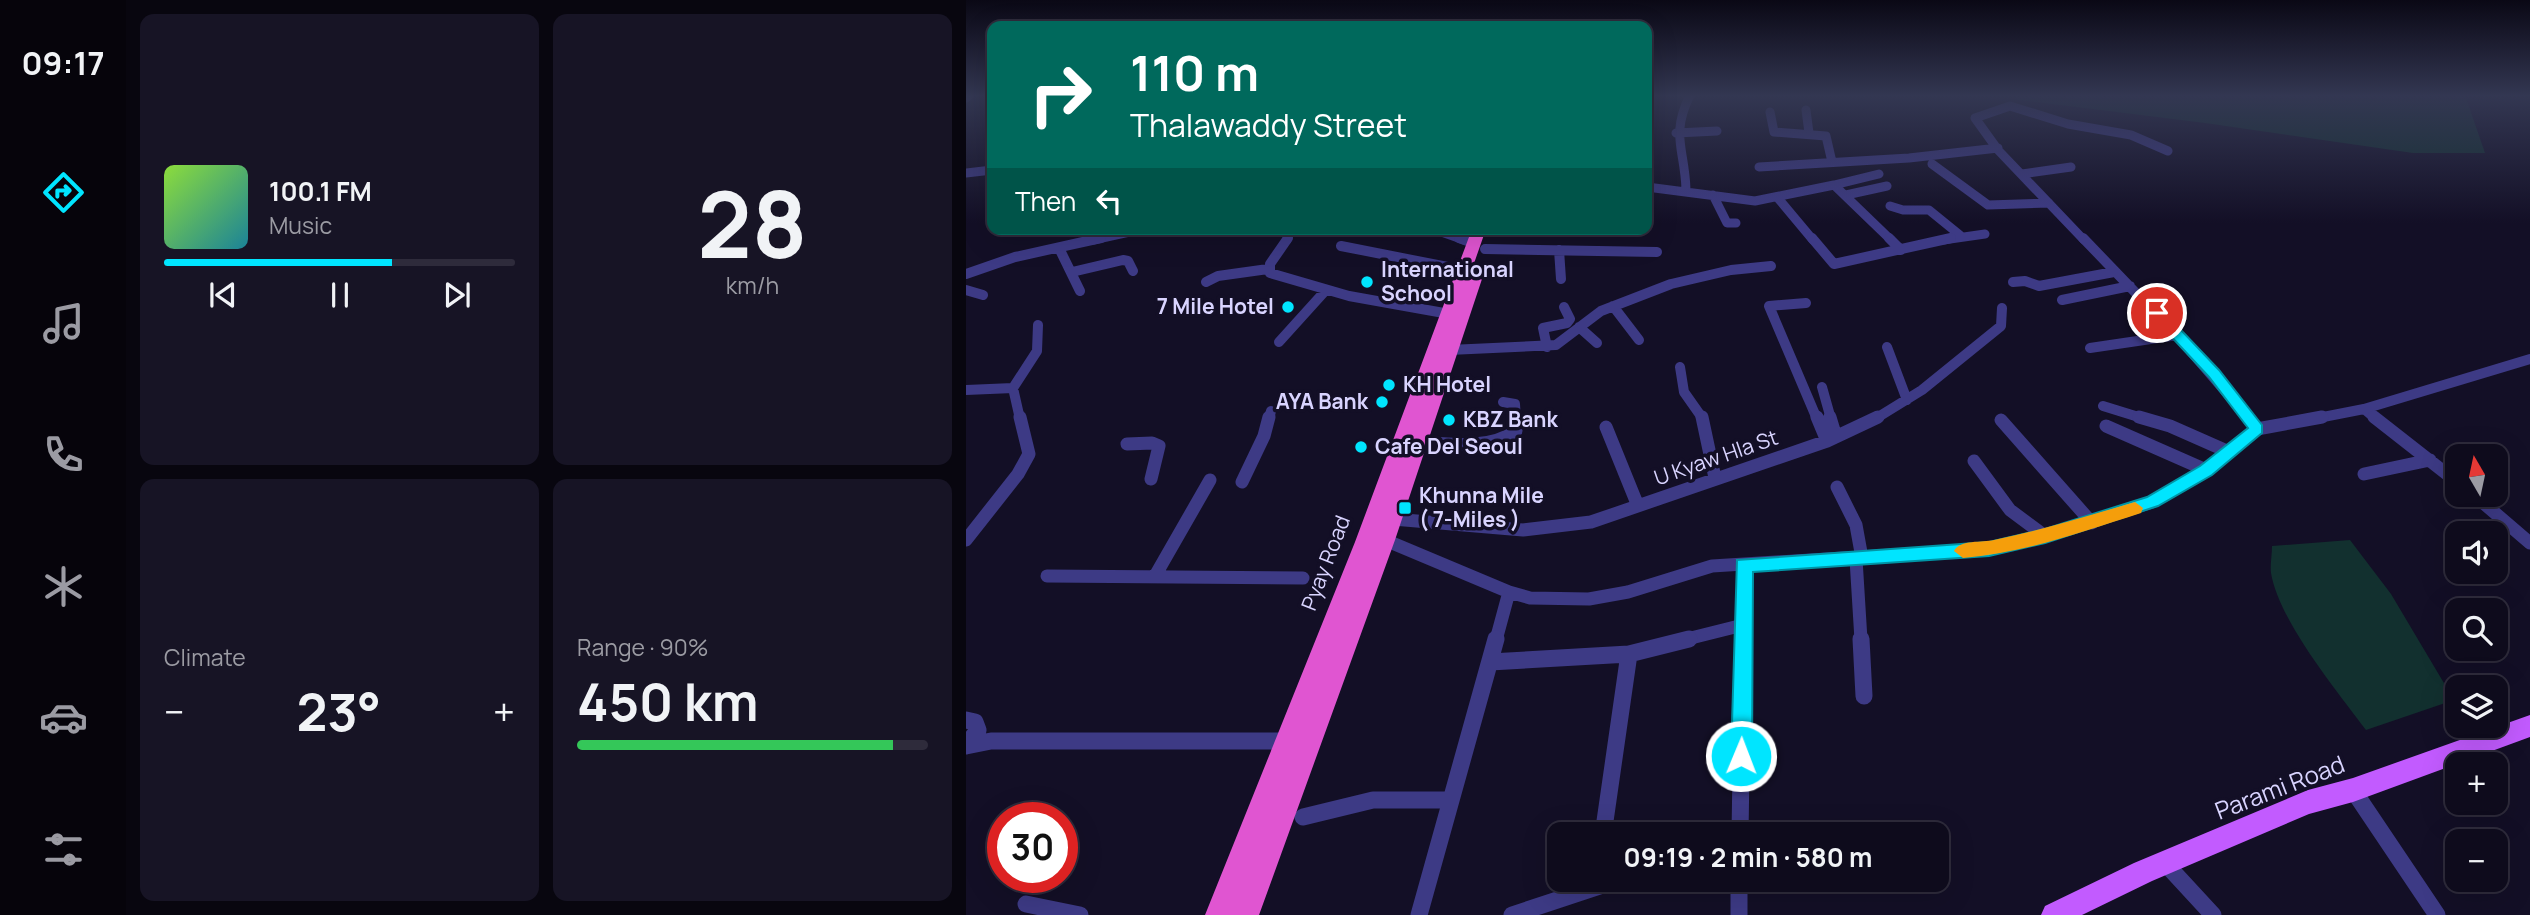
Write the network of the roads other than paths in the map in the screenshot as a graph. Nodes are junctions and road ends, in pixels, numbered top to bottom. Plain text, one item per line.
1 (1676, 138) edge
2 (1826, 138) edge
3 (1990, 138) edge
4 (2137, 138) edge
5 (1998, 148) junction
6 (2168, 151) dead end
7 (1832, 162) junction
8 (1931, 164) dead end
9 (1759, 167) dead end
10 (2071, 167) dead end
11 (987, 171) edge
12 (966, 173) edge
13 (1879, 174) dead end
14 (2022, 174) junction
15 (1834, 185) junction
16 (1887, 186) dead end
17 (1652, 187) edge
18 (1686, 190) junction
19 (1713, 195) junction
20 (1846, 195) junction
21 (1777, 197) junction
22 (2049, 203) junction
23 (1891, 206) dead end
24 (1736, 223) dead end
25 (1985, 234) dead end
26 (1116, 235) edge
27 (1289, 235) edge
28 (1458, 235) edge
29 (1961, 236) junction
30 (1479, 240) edge
31 (1341, 246) dead end
32 (1059, 248) junction
33 (1559, 250) junction
34 (1900, 250) junction
35 (1657, 252) dead end
36 (1771, 266) dead end
37 (1268, 269) junction
38 (1464, 270) junction
39 (1133, 271) dead end
40 (1072, 272) junction
41 (2114, 272) junction
42 (966, 274) edge
43 (1561, 279) dead end
44 (1206, 282) dead end
45 (2013, 282) dead end
46 (2130, 286) junction
47 (966, 290) edge
48 (1326, 290) junction
49 (1080, 291) dead end
50 (983, 295) dead end
51 (2062, 299) dead end
52 (1806, 303) dead end
53 (1613, 306) junction
54 (1564, 307) dead end
55 (2002, 308) dead end
56 (1454, 315) junction
57 (1038, 324) dead end
58 (1579, 327) junction
59 (2178, 335) junction
60 (1639, 340) dead end
61 (1279, 342) dead end
62 (1597, 344) dead end
63 (1547, 347) junction
64 (1887, 347) dead end
65 (2090, 348) dead end
66 (1449, 350) junction
67 (2530, 359) edge
68 (1680, 367) dead end
69 (1822, 387) dead end
70 (1013, 388) junction
71 (966, 390) edge
72 (1906, 400) junction
73 (1503, 402) dead end
74 (2103, 406) dead end
75 (2364, 409) junction
76 (1271, 411) dead end
77 (2001, 420) dead end
78 (2106, 426) dead end
79 (1606, 427) dead end
80 (2257, 429) junction
81 (1832, 439) junction
82 (1418, 442) junction
83 (1126, 444) dead end
84 (2229, 452) junction
85 (2430, 460) junction
86 (1974, 461) dead end
87 (2206, 470) junction
88 (2445, 472) edge
89 (2364, 474) dead end
90 (1715, 478) junction
91 (1151, 480) dead end
92 (1210, 480) dead end
93 (1242, 482) dead end
94 (1837, 487) dead end
95 (1638, 506) junction
96 (2489, 508) edge
97 (2092, 523) junction
98 (1381, 534) junction
99 (2045, 536) junction
100 (966, 540) edge
101 (2530, 543) edge
102 (1859, 559) junction
103 (1744, 565) junction
104 (1047, 576) dead end
105 (1155, 576) junction
106 (1303, 578) dead end
107 (1509, 592) junction
108 (1743, 625) junction
109 (1629, 654) junction
110 (1490, 662) junction
111 (1864, 696) dead end
112 (966, 720) edge
113 (2530, 726) edge
114 (1286, 741) junction
115 (966, 747) edge
116 (2353, 790) junction
117 (1451, 800) junction
118 (1303, 817) dead end
119 (1605, 822) edge
120 (1740, 822) edge
121 (2165, 863) junction
122 (1574, 892) edge
123 (1740, 892) edge
124 (1026, 904) dead end
125 (2082, 909) edge
126 (1080, 915) edge
127 (1219, 915) edge
128 (1245, 915) edge
129 (1419, 915) edge
130 (1512, 915) edge
131 (1739, 915) edge
132 (2054, 915) edge
133 (2213, 915) edge
134 (2437, 915) edge

1 - 18 street
2 - 7 street
3 - 5 street
4 - 6 street
5 - 7 street
5 - 14 street
7 - 9 street
8 - 22 street
10 - 14 street
11 - 12 street
13 - 15 street
14 - 22 street
15 - 20 street
15 - 21 street
16 - 20 street
17 - 18 street
18 - 19 street
19 - 21 street
19 - 24 street
20 - 34 street
21 - 34 street
22 - 41 street
23 - 29 street
25 - 29 street
26 - 32 street
27 - 37 street
28 - 30 street
29 - 34 street
30 - 33 street
30 - 38 highway, Pyay Road
30 - 56 highway, Pyay Road
31 - 38 street
32 - 40 street
32 - 42 street
33 - 35 street
33 - 43 street
36 - 53 street
37 - 44 street
37 - 48 street
38 - 56 highway, Pyay Road
39 - 40 street
40 - 49 street
41 - 45 street
41 - 46 street
46 - 51 street
46 - 59 street
47 - 50 street
48 - 56 street
48 - 61 street
52 - 81 street
53 - 58 street
53 - 60 street
54 - 63 street
55 - 72 street, U Kyaw Hla St
56 - 66 highway, Pyay Road
56 - 98 highway, Pyay Road
57 - 70 street
58 - 62 street
58 - 63 street
59 - 65 street
59 - 80 street
63 - 66 street
64 - 72 street
66 - 82 highway, Pyay Road
67 - 75 street
68 - 90 street
69 - 81 street
70 - 71 street
70 - 100 street
72 - 81 street, U Kyaw Hla St
73 - 82 street
74 - 84 street
75 - 80 street
75 - 85 street
76 - 93 street
77 - 97 street
78 - 87 street
79 - 95 street
80 - 84 street
81 - 90 street, U Kyaw Hla St
82 - 98 highway, Pyay Road
83 - 91 street
84 - 87 street
85 - 88 street
85 - 89 street
86 - 99 street
87 - 97 street
90 - 95 street, U Kyaw Hla St
92 - 105 street
94 - 102 street
95 - 98 street, U Kyaw Hla St
96 - 101 street
97 - 99 street
98 - 107 street
98 - 114 highway, Pyay Road
98 - 128 highway, Pyay Road
99 - 102 street
102 - 103 street
102 - 111 street
103 - 107 street
103 - 108 street
104 - 105 street
105 - 106 street
107 - 110 street
108 - 109 street
108 - 120 street
109 - 110 street
109 - 119 street
110 - 117 street
112 - 115 street
113 - 116 main road, Parami Road
114 - 115 street
114 - 127 highway, Pyay Road
116 - 121 main road, Parami Road
116 - 134 street
117 - 118 street
117 - 129 street
121 - 125 main road, Parami Road
121 - 133 street
122 - 130 street
123 - 131 street
124 - 126 street
125 - 132 main road, Parami Road

